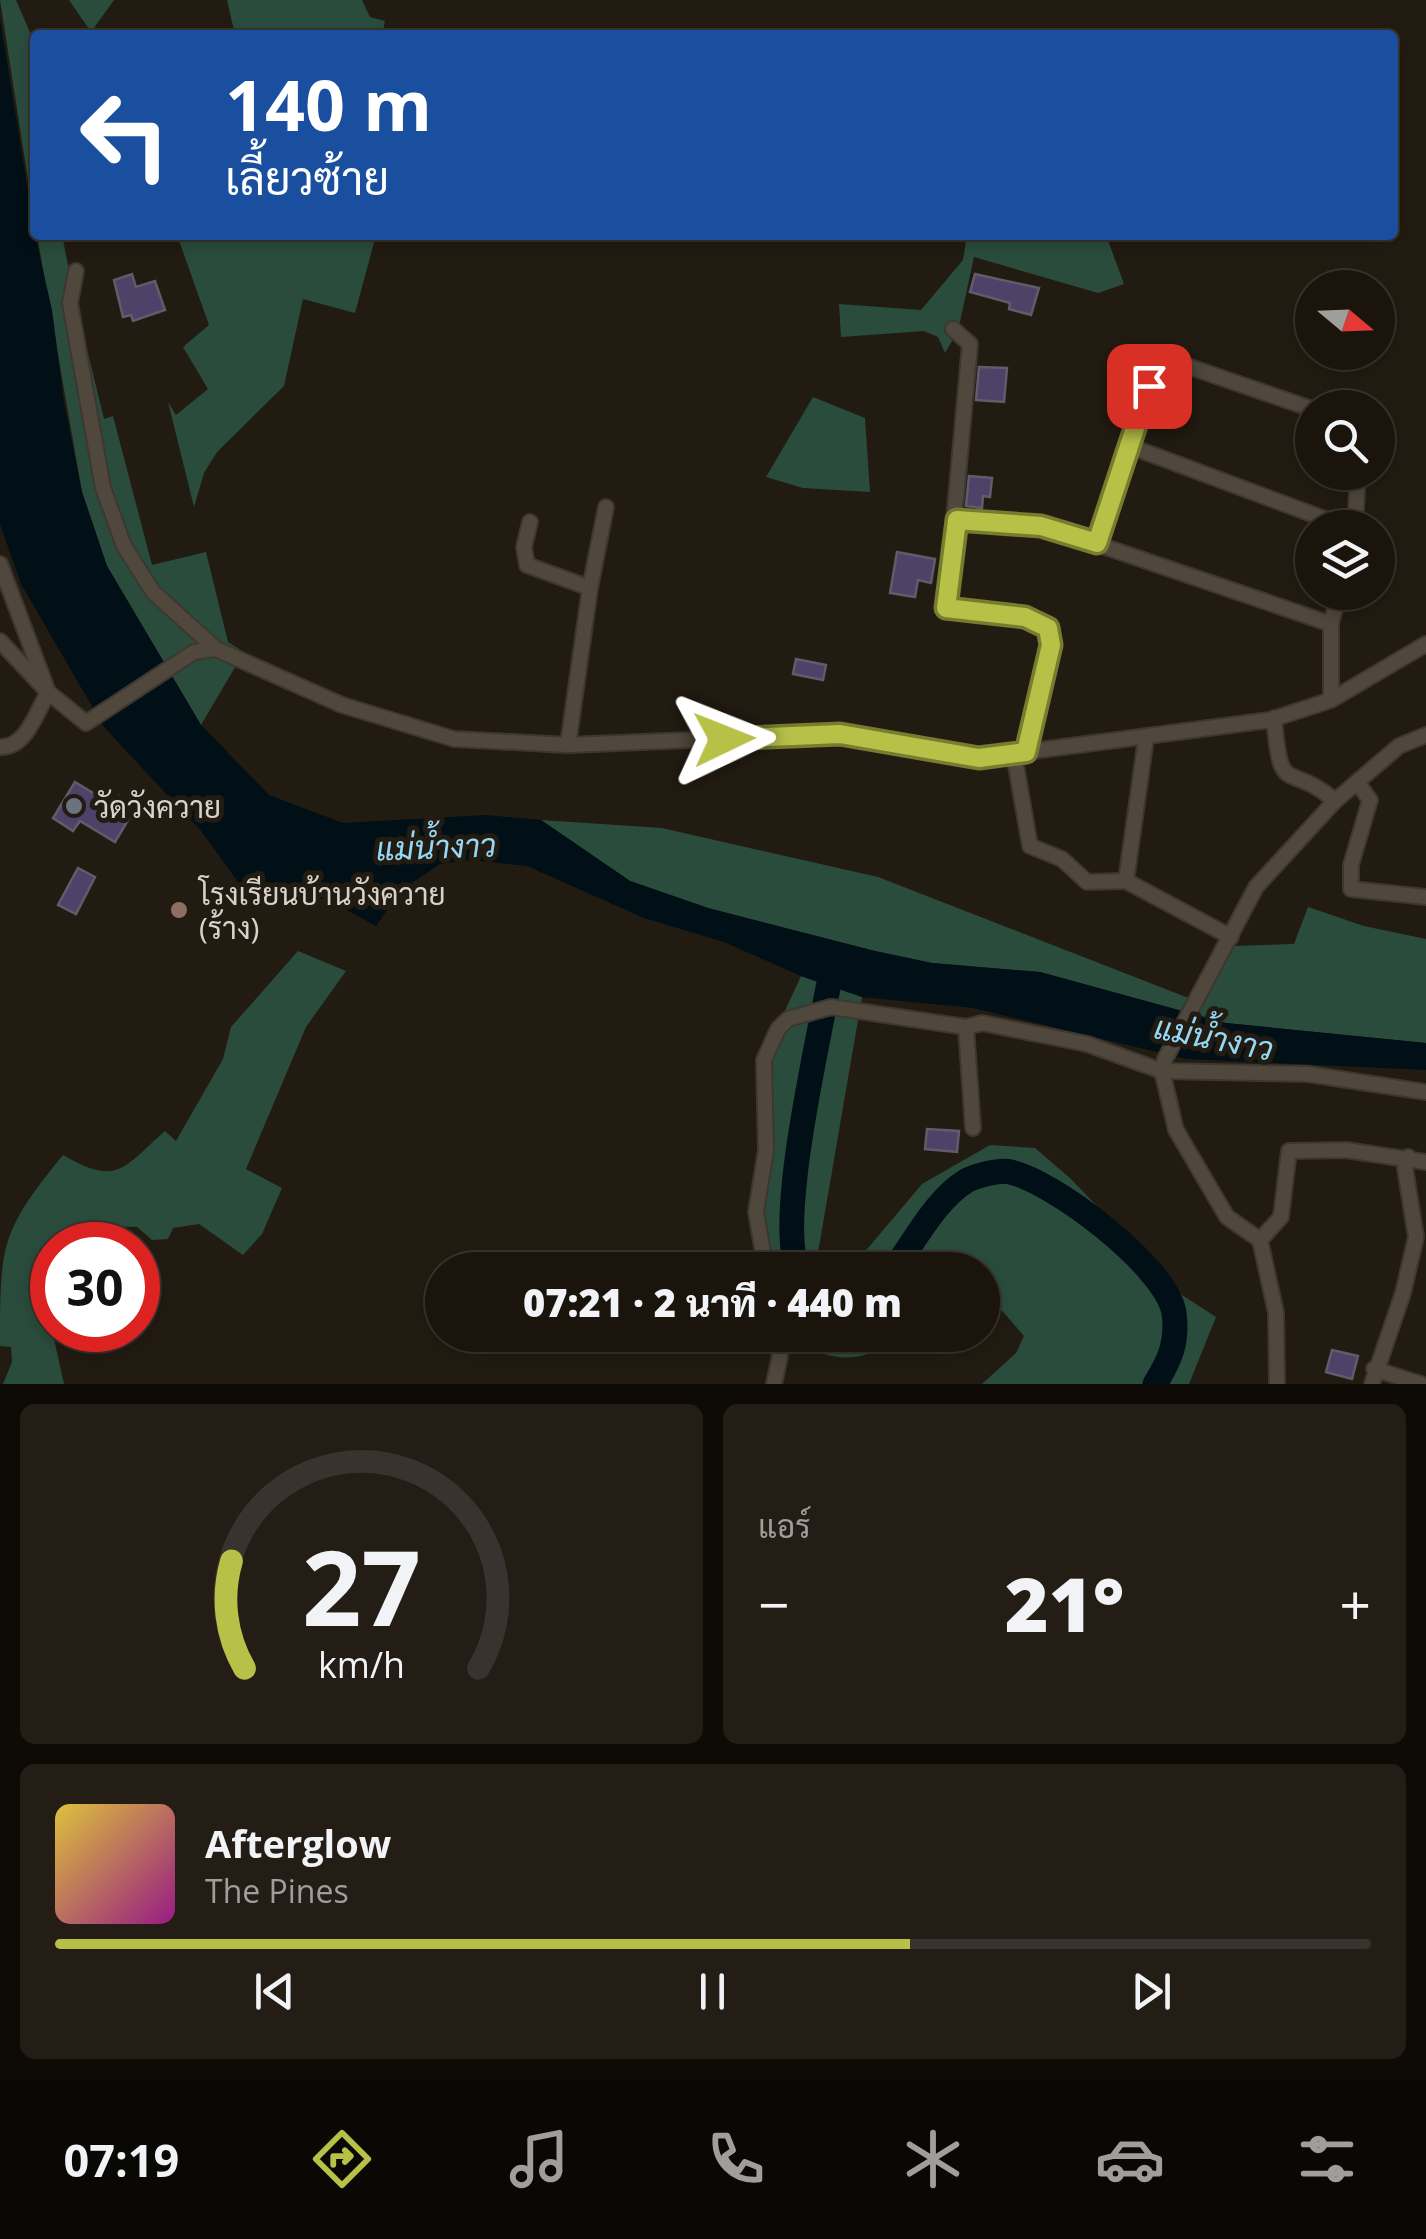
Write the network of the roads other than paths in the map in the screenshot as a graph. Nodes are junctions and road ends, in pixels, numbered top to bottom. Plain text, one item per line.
1 (76, 271) dead end
2 (953, 329) dead end
3 (1295, 403) edge
4 (1132, 447) junction
5 (606, 506) dead end
6 (1303, 510) edge
7 (957, 520) junction
8 (530, 522) dead end
9 (1097, 543) junction
10 (0, 564) edge
11 (590, 588) junction
12 (1334, 610) edge
13 (1330, 624) junction
14 (0, 641) edge
15 (1426, 644) edge
16 (216, 648) junction
17 (48, 692) junction
18 (1331, 700) junction
19 (1274, 718) junction
20 (1426, 735) edge
21 (1146, 738) junction
22 (568, 745) junction
23 (0, 747) edge
24 (1020, 753) junction
25 (1356, 782) junction
26 (1335, 801) junction
27 (1126, 881) junction
28 (1426, 897) edge
29 (1232, 937) junction
30 (966, 1027) junction
31 (1163, 1065) junction
32 (1426, 1092) edge
33 (973, 1128) dead end
34 (1408, 1158) junction
35 (1426, 1162) edge
36 (1260, 1240) junction
37 (761, 1252) edge
38 (779, 1352) edge
39 (1373, 1377) edge
40 (774, 1384) edge
41 (1277, 1384) edge
42 (1421, 1384) edge

1 - 16 street
2 - 7 street
3 - 4 street
4 - 6 street
4 - 9 street
5 - 11 street
7 - 9 street
7 - 24 street
8 - 11 street
9 - 13 street
10 - 17 street
11 - 22 street
12 - 13 street
13 - 18 street
14 - 17 street
15 - 18 street
16 - 17 street
16 - 22 street
17 - 23 street
18 - 19 street
19 - 21 street
19 - 26 street
20 - 25 street
21 - 24 street
21 - 27 street
22 - 24 street
24 - 27 street
25 - 26 street
25 - 28 street
26 - 29 street
27 - 29 street
29 - 31 street
30 - 31 street
30 - 33 street
30 - 37 street
31 - 32 street
31 - 36 street
34 - 35 street
34 - 36 street
34 - 39 street
36 - 41 street
38 - 40 street
39 - 42 street

